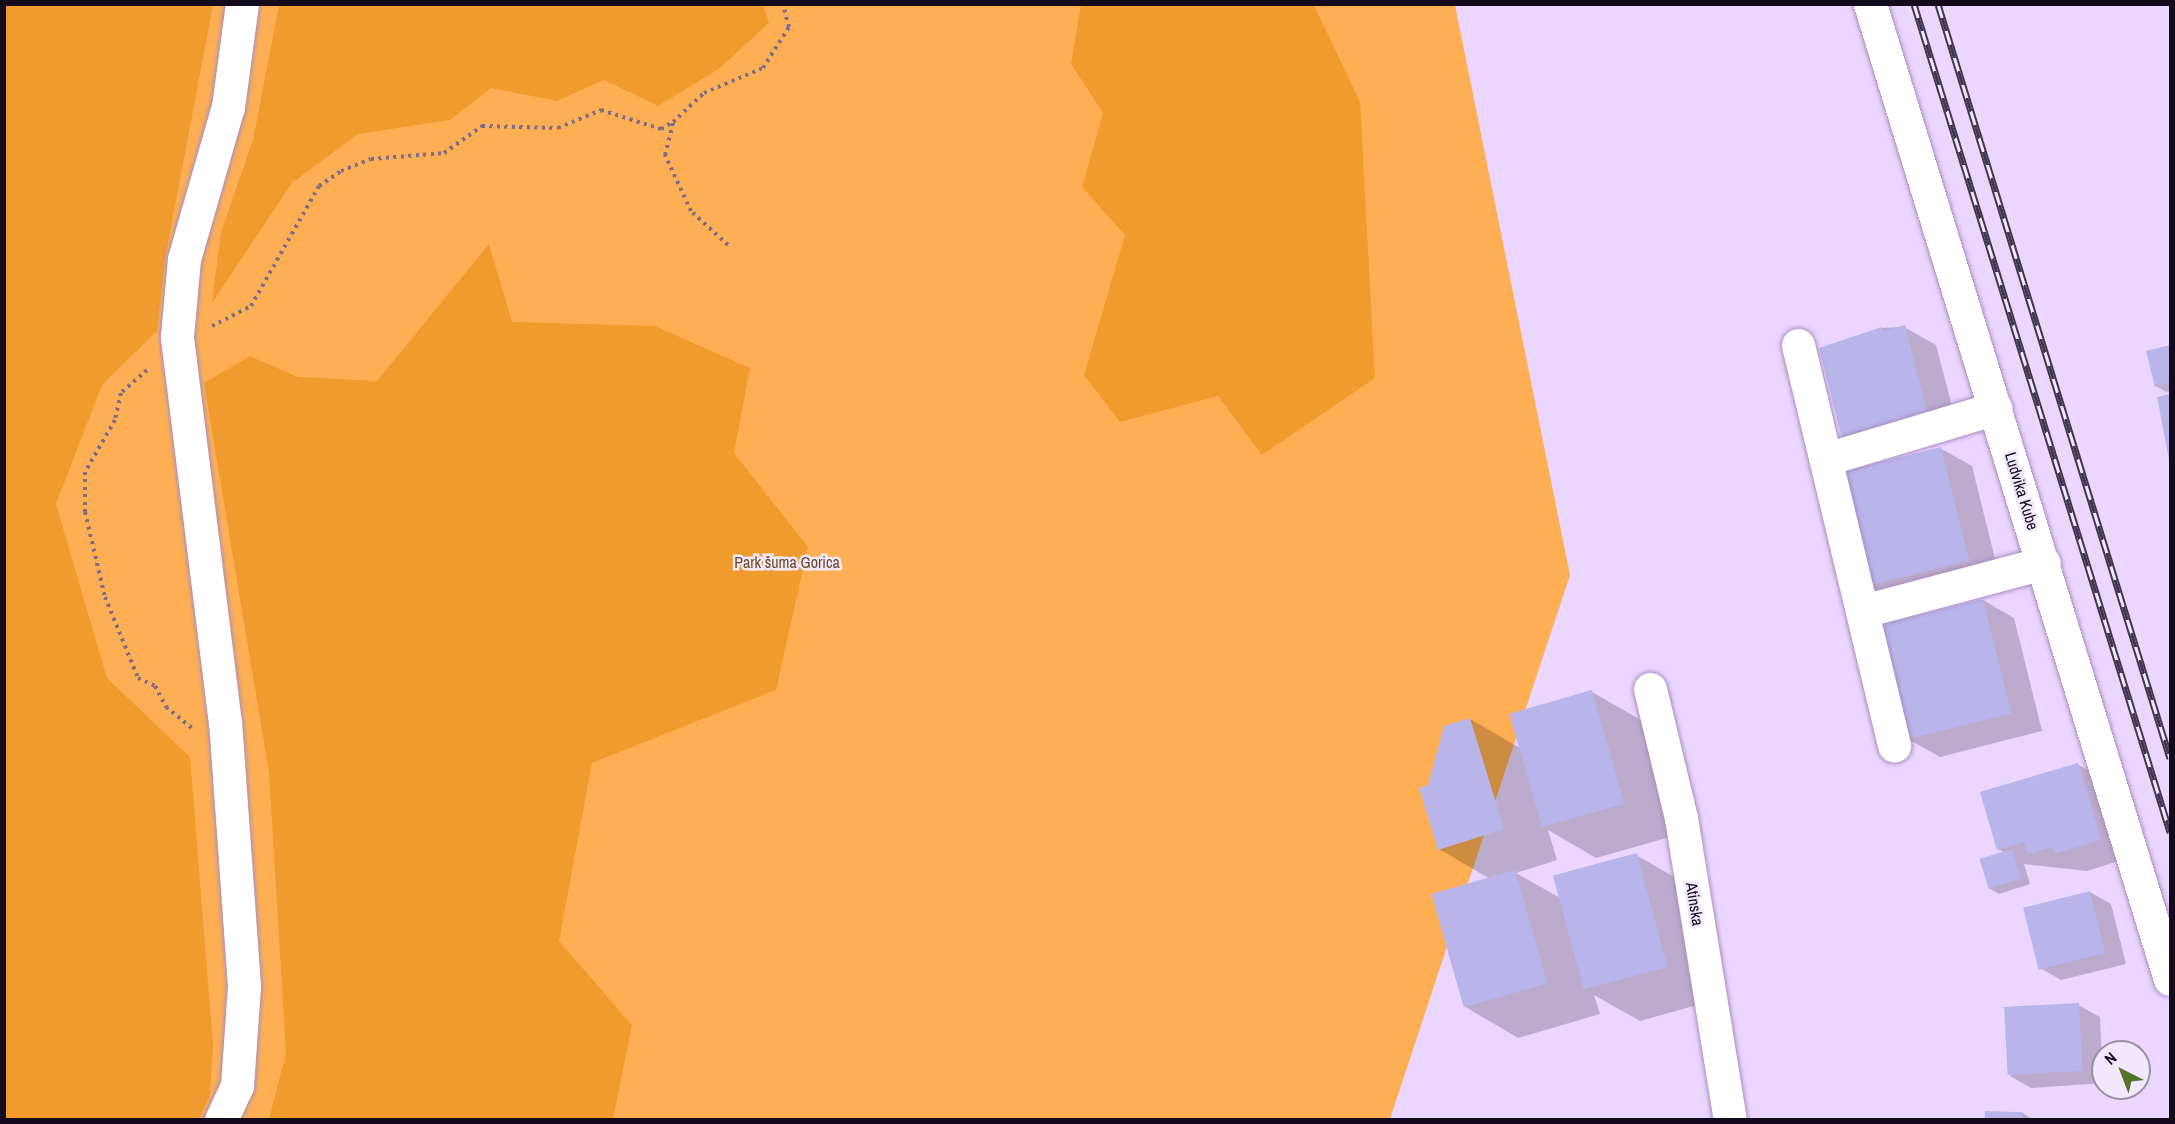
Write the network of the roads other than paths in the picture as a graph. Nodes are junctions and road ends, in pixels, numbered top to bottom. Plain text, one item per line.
1 (242, 4) edge
2 (1870, 4) edge
3 (1798, 345) dead end
4 (1996, 408) junction
5 (1826, 459) junction
6 (2044, 563) junction
7 (1863, 611) junction
8 (1650, 689) dead end
9 (1894, 746) dead end
10 (2170, 979) edge
11 (221, 1119) edge
12 (1730, 1119) edge

1 - 11 street
2 - 4 street, Ludvika Kube
3 - 5 street
4 - 5 street
4 - 6 street, Ludvika Kube
5 - 7 street
6 - 7 street
6 - 10 street, Ludvika Kube
7 - 9 street
8 - 12 street, Atinska

